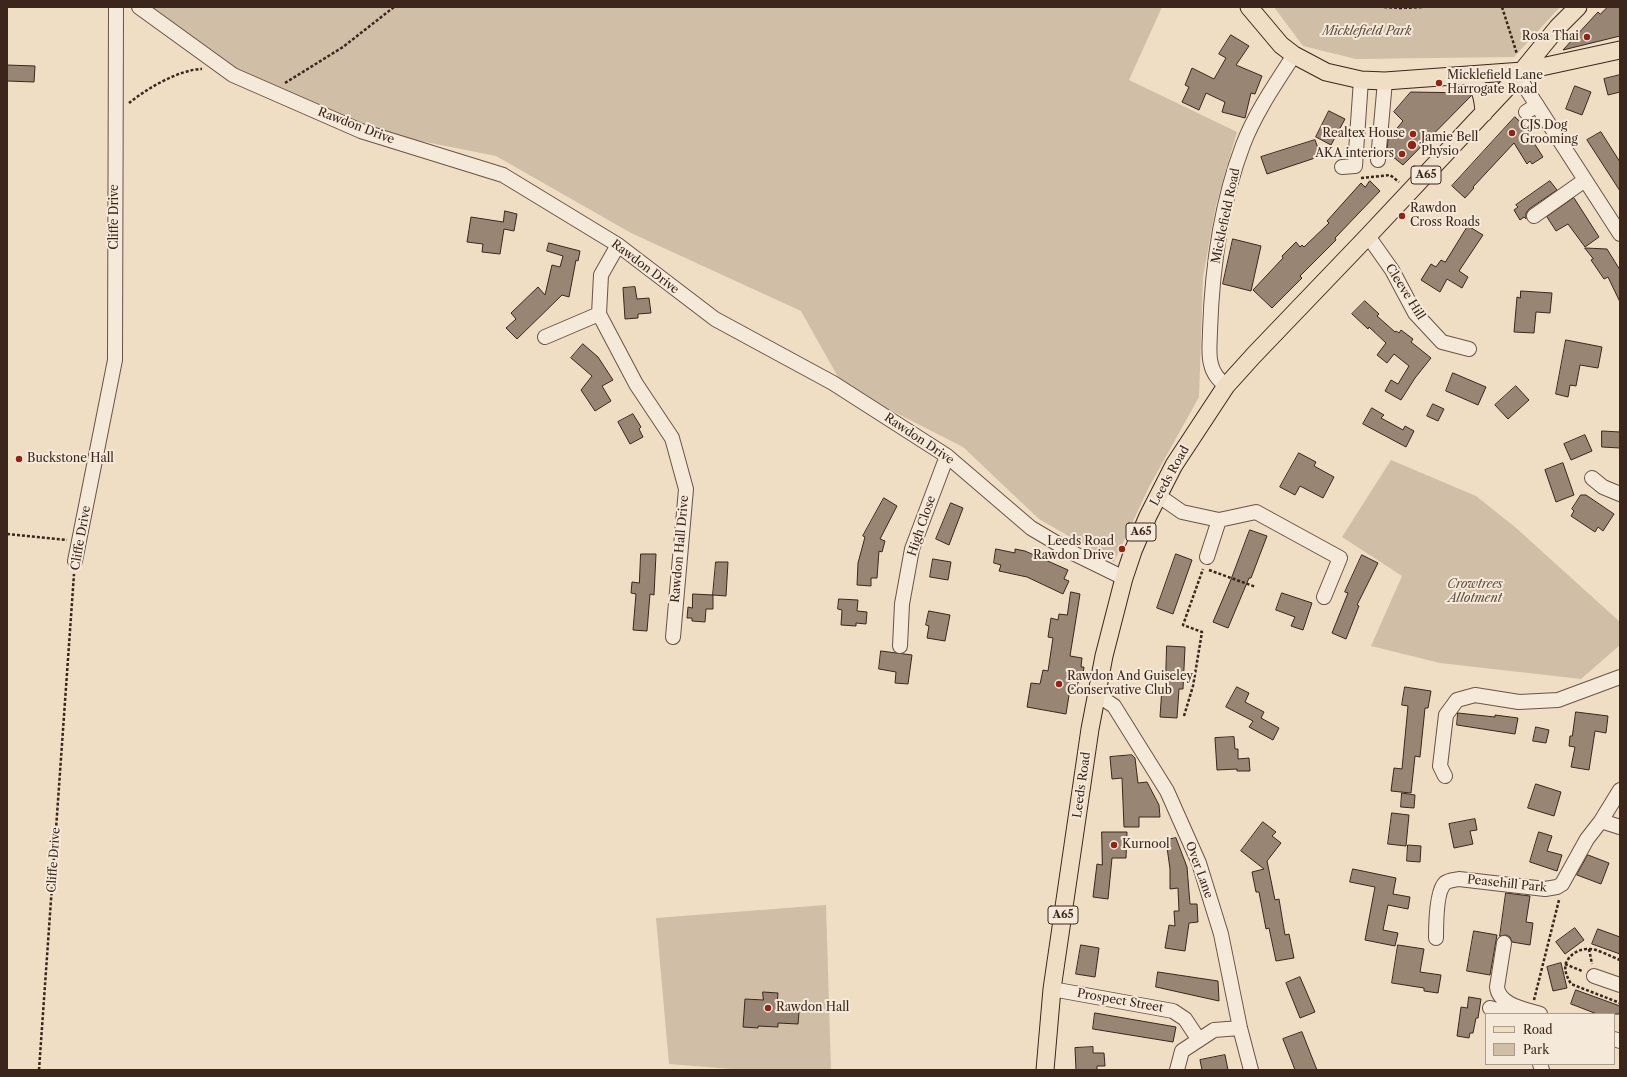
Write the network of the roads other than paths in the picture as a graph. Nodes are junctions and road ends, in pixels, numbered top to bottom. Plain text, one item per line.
1 (116, 7) edge
2 (139, 7) edge
3 (1249, 7) edge
4 (1578, 7) edge
5 (1620, 50) edge
6 (1294, 55) junction
7 (1521, 74) junction
8 (1468, 75) junction
9 (1360, 80) junction
10 (1385, 81) junction
11 (1484, 113) junction
12 (1378, 160) dead end
13 (1348, 167) road end
14 (1585, 180) junction
15 (1534, 216) dead end
16 (1620, 234) edge
17 (1368, 236) junction
18 (618, 245) junction
19 (599, 314) junction
20 (545, 337) dead end
21 (1469, 349) dead end
22 (1226, 386) junction
23 (947, 456) junction
24 (1592, 478) dead end
25 (1620, 494) edge
26 (1159, 496) junction
27 (1219, 520) junction
28 (75, 561) road end
29 (1205, 562) road end
30 (1124, 578) junction
31 (1324, 597) dead end
32 (672, 637) dead end
33 (900, 646) dead end
34 (1618, 680) edge
35 (1096, 694) junction
36 (1445, 776) dead end
37 (1620, 790) edge
38 (1601, 821) junction
39 (1620, 827) edge
40 (1436, 938) dead end
41 (1504, 942) dead end
42 (1594, 976) road end
43 (1620, 985) edge
44 (1052, 989) junction
45 (1490, 1008) dead end
46 (1536, 1012) edge
47 (1509, 1013) edge
48 (1240, 1028) junction
49 (1199, 1040) junction
50 (1045, 1070) edge
51 (1177, 1070) edge
52 (1251, 1070) edge

1 - 28 street, Cliffe Drive
2 - 18 street, Rawdon Drive
3 - 6 main road
4 - 7 main road, A65
5 - 7 main road
6 - 9 main road
6 - 22 street, Micklefield Road
7 - 8 main road
7 - 11 main road, Leeds Road / A65
7 - 14 street
8 - 10 main road
8 - 11 main road
9 - 10 main road
9 - 13 street
10 - 12 street
11 - 17 main road, Leeds Road / A65
14 - 15 street
14 - 16 street
17 - 21 street, Cleeve Hill
17 - 22 main road, Leeds Road / A65
18 - 19 street
18 - 23 street, Rawdon Drive
19 - 20 street
19 - 32 street, Rawdon Hall Drive
22 - 26 main road, Leeds Road / A65
23 - 30 street, Rawdon Drive
23 - 33 street, High Close
24 - 25 street
26 - 27 street
26 - 30 main road, Leeds Road / A65
27 - 29 street
27 - 31 street
30 - 35 main road, Leeds Road / A65
34 - 36 street
35 - 44 main road, Leeds Road / A65
35 - 48 street, Over Lane
37 - 38 street, Peasehill Park
38 - 39 street
38 - 40 street, Peasehill Park
41 - 46 street
42 - 43 street
44 - 49 street, Prospect Street
44 - 50 main road, Leeds Road / A65
45 - 47 street
48 - 49 street
48 - 52 street, Over Lane
49 - 51 street

